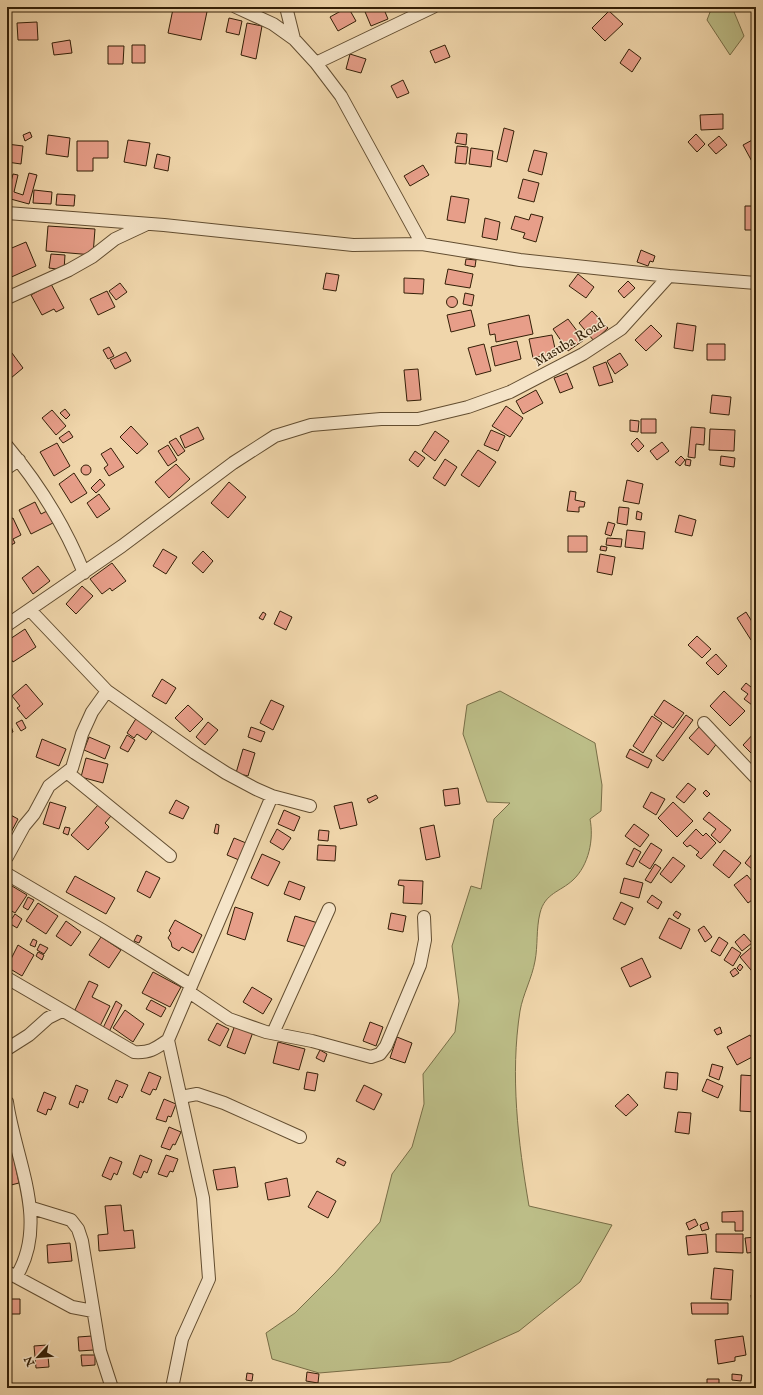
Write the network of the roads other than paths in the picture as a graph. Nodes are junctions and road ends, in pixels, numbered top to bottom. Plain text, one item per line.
1 (236, 7) edge
2 (286, 7) edge
3 (433, 7) edge
4 (294, 39) junction
5 (316, 63) junction
6 (7, 213) edge
7 (146, 224) junction
8 (422, 244) junction
9 (669, 276) junction
10 (756, 283) edge
11 (7, 298) edge
12 (7, 446) edge
13 (19, 460) junction
14 (7, 468) edge
15 (84, 573) junction
16 (30, 610) junction
17 (7, 624) edge
18 (107, 691) junction
19 (704, 723) dead end
20 (68, 773) junction
21 (756, 778) edge
22 (272, 796) junction
23 (310, 806) dead end
24 (170, 856) dead end
25 (7, 857) edge
26 (7, 874) edge
27 (329, 909) dead end
28 (424, 917) dead end
29 (7, 978) edge
30 (190, 989) junction
31 (62, 1011) junction
32 (273, 1033) junction
33 (168, 1040) junction
34 (7, 1049) edge
35 (181, 1097) junction
36 (7, 1104) edge
37 (300, 1137) dead end
38 (32, 1208) junction
39 (11, 1274) edge
40 (93, 1311) junction
41 (112, 1388) edge
42 (172, 1388) edge

1 - 4 street
2 - 4 street
3 - 5 street
4 - 5 street
5 - 8 street
6 - 7 street
7 - 8 street
7 - 11 street
8 - 9 street
9 - 10 street
9 - 15 street, Masuba Road
12 - 13 street
13 - 14 street
13 - 15 street
15 - 16 street, Masuba Road
16 - 17 street, Masuba Road
16 - 18 street
18 - 20 street
18 - 22 street
19 - 21 street
20 - 24 street
20 - 25 street
22 - 23 street
22 - 30 street
26 - 30 street
27 - 32 street
28 - 32 street
29 - 31 street
30 - 32 street
30 - 33 street
31 - 33 street
31 - 34 street
33 - 35 street
35 - 37 street
35 - 42 street
36 - 38 street
38 - 39 street
38 - 40 street
39 - 40 street
40 - 41 street

